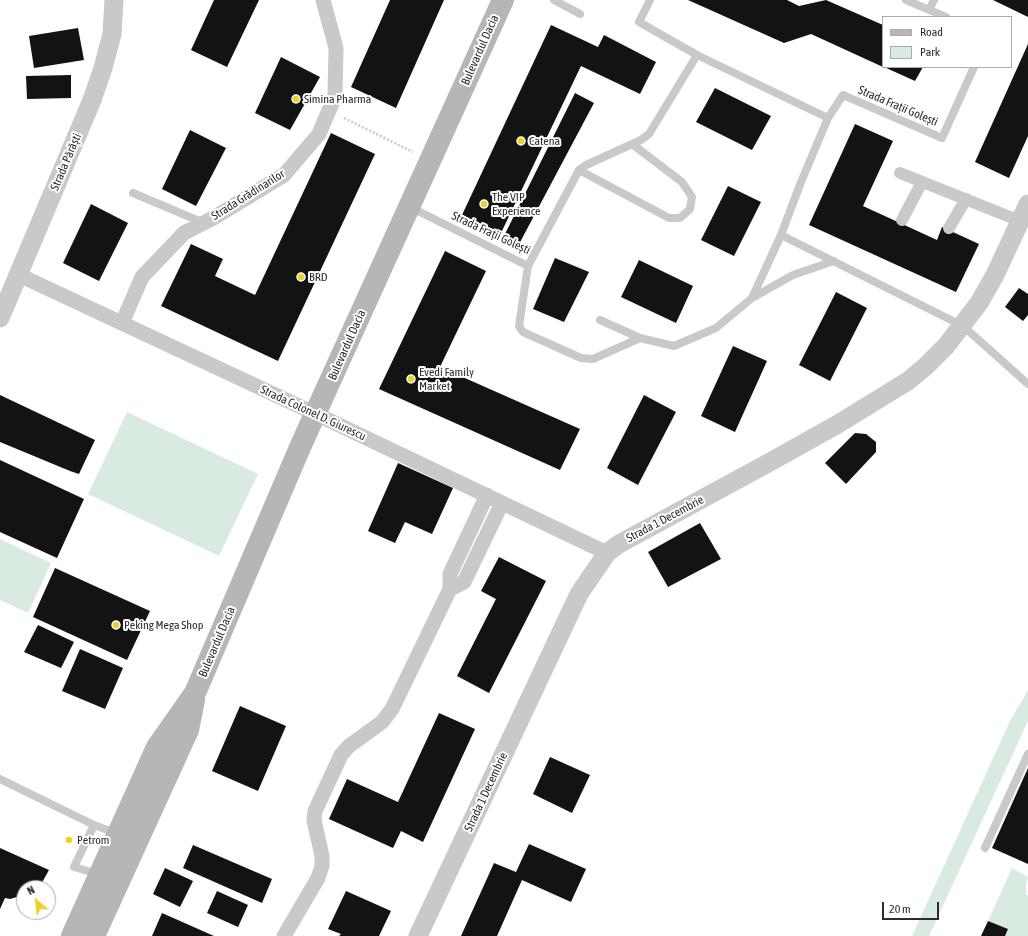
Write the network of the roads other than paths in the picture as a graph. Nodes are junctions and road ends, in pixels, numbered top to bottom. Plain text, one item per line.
1 (114, 0) edge
2 (323, 0) edge
3 (503, 0) edge
4 (554, 0) edge
5 (650, 0) edge
6 (906, 0) edge
7 (934, 0) edge
8 (929, 10) junction
9 (580, 14) dead end
10 (944, 16) edge
11 (697, 55) junction
12 (974, 68) edge
13 (828, 118) junction
14 (632, 144) junction
15 (579, 170) junction
16 (900, 173) dead end
17 (922, 182) junction
18 (133, 193) dead end
19 (966, 199) junction
20 (1028, 204) edge
21 (410, 206) junction
22 (902, 220) dead end
23 (1020, 221) junction
24 (204, 223) junction
25 (949, 228) dead end
26 (781, 235) junction
27 (834, 261) junction
28 (528, 266) junction
29 (19, 275) junction
30 (752, 298) junction
31 (0, 318) edge
32 (600, 320) dead end
33 (122, 324) junction
34 (963, 326) junction
35 (640, 338) junction
36 (1028, 384) edge
37 (316, 414) junction
38 (487, 495) junction
39 (502, 502) junction
40 (607, 553) junction
41 (450, 589) junction
42 (195, 693) junction
43 (1028, 754) edge
44 (0, 779) edge
45 (94, 825) junction
46 (118, 834) junction
47 (985, 848) dead end
48 (100, 875) junction
49 (72, 936) edge
50 (94, 936) edge
51 (284, 936) edge
52 (418, 936) edge

1 - 29 street, Strada Părăști
2 - 24 street, Strada Grădinarilor
3 - 21 main road, Bulevardul Dacia
4 - 9 lane
5 - 11 lane
6 - 8 lane
7 - 8 lane
8 - 10 lane
11 - 13 lane
11 - 14 lane
12 - 13 lane, Strada Frații Golești
13 - 26 lane, Strada Frații Golești
14 - 15 lane
14 - 15 lane
15 - 28 lane, Strada Frații Golești
16 - 17 street
17 - 19 street
17 - 22 street
18 - 24 lane
19 - 23 street
19 - 25 street
20 - 23 street, Strada 1 Decembrie
21 - 28 lane, Strada Frații Golești
21 - 37 main road, Bulevardul Dacia
23 - 34 street, Strada 1 Decembrie
24 - 33 street, Strada Grădinarilor
26 - 27 lane
26 - 30 lane, Strada Frații Golești
27 - 30 lane
27 - 34 lane
28 - 35 lane
29 - 31 street, Strada Părăști
29 - 33 street, Strada Colonel D. Giurescu
30 - 35 lane, Strada Frații Golești
32 - 35 lane, Strada Frații Golești
33 - 37 street, Strada Colonel D. Giurescu
34 - 36 lane
34 - 40 street, Strada 1 Decembrie
37 - 38 street, Strada Colonel D. Giurescu
37 - 42 main road, Bulevardul Dacia
38 - 39 street, Strada Colonel D. Giurescu
38 - 41 street
39 - 40 street, Strada Colonel D. Giurescu
39 - 41 street
40 - 52 street, Strada 1 Decembrie
41 - 51 street
42 - 46 main road, Bulevardul Dacia
42 - 50 main road, Bulevardul Dacia
43 - 47 lane
44 - 45 lane
45 - 46 lane
45 - 48 lane
46 - 48 main road, Bulevardul Dacia
48 - 49 main road, Bulevardul Dacia

